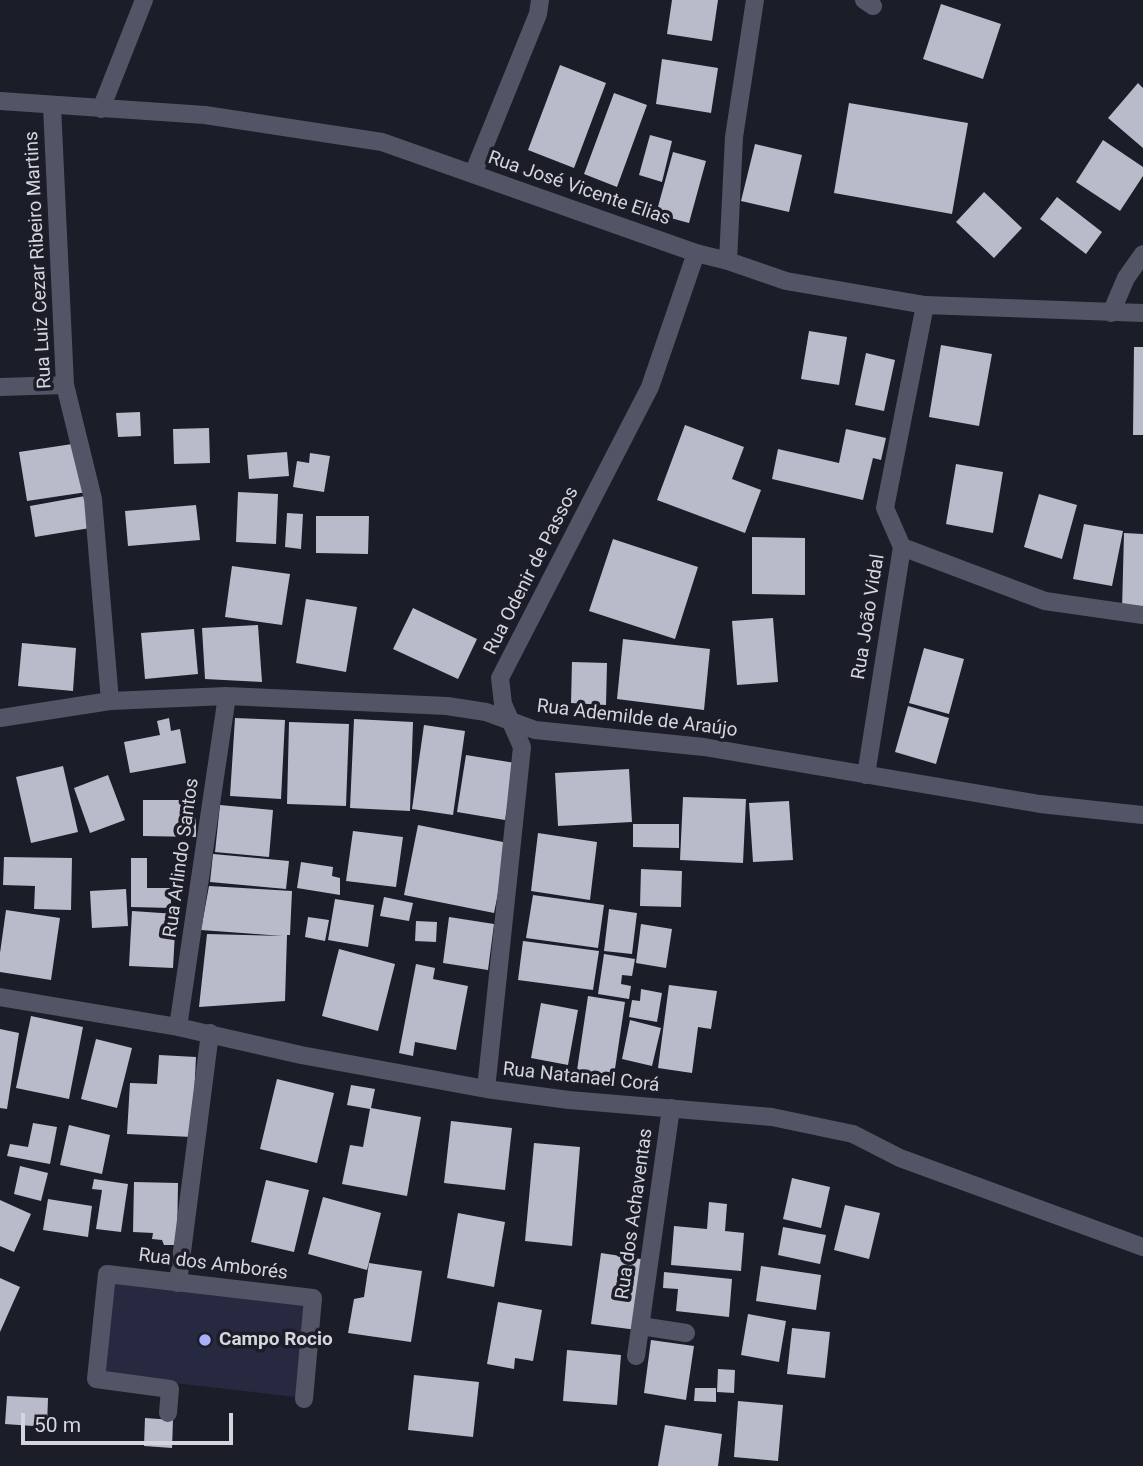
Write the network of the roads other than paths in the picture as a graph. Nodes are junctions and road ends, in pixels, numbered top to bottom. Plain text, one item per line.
1 (144, 0) edge
2 (540, 0) edge
3 (755, 0) edge
4 (0, 101) edge
5 (52, 106) junction
6 (101, 108) junction
7 (473, 174) junction
8 (696, 253) junction
9 (1143, 254) edge
10 (728, 261) junction
11 (925, 305) junction
12 (1111, 313) junction
13 (1143, 313) edge
14 (65, 385) junction
15 (0, 387) edge
16 (902, 547) junction
17 (1143, 615) edge
18 (227, 696) junction
19 (110, 701) junction
20 (0, 718) edge
21 (511, 720) junction
22 (866, 775) junction
23 (1143, 815) edge
24 (0, 997) edge
25 (178, 1027) junction
26 (210, 1033) junction
27 (486, 1090) junction
28 (671, 1108) junction
29 (1143, 1247) edge
30 (178, 1283) junction
31 (641, 1326) junction
32 (686, 1333) dead end
33 (636, 1356) dead end
34 (304, 1399) dead end
35 (169, 1413) dead end

1 - 6 street
2 - 7 street
3 - 10 street
4 - 5 street, Rua José Vicente Elias
5 - 6 street, Rua José Vicente Elias
5 - 14 street, Rua Luiz Cezar Ribeiro Martins
6 - 7 street, Rua José Vicente Elias
7 - 8 street, Rua José Vicente Elias
8 - 10 street, Rua José Vicente Elias
8 - 21 street, Rua Odenir de Passos
9 - 12 street
10 - 11 street, Rua José Vicente Elias
11 - 12 street, Rua José Vicente Elias
11 - 16 street, Rua João Vidal
12 - 13 street, Rua José Vicente Elias
14 - 15 street
14 - 19 street, Rua Luiz Cezar Ribeiro Martins
16 - 17 street
16 - 22 street, Rua João Vidal
18 - 19 street, Rua Ademilde de Araújo
18 - 21 street, Rua Ademilde de Araújo
18 - 25 street, Rua Arlindo Santos
19 - 20 street, Rua Ademilde de Araújo
21 - 22 street, Rua Ademilde de Araújo
21 - 27 street, Rua Odenir de Passos
22 - 23 street, Rua Ademilde de Araújo
24 - 25 street, Rua Natanael Corá
25 - 26 street, Rua Natanael Corá
26 - 27 street, Rua Natanael Corá
26 - 30 street
27 - 28 street, Rua Natanael Corá
28 - 29 street, Rua Natanael Corá
28 - 31 street, Rua dos Achaventas
30 - 34 street, Rua dos Amborés
30 - 35 street, Rua dos Amborés
31 - 32 street, Rua dos Achaventas
31 - 33 street, Rua dos Achaventas

